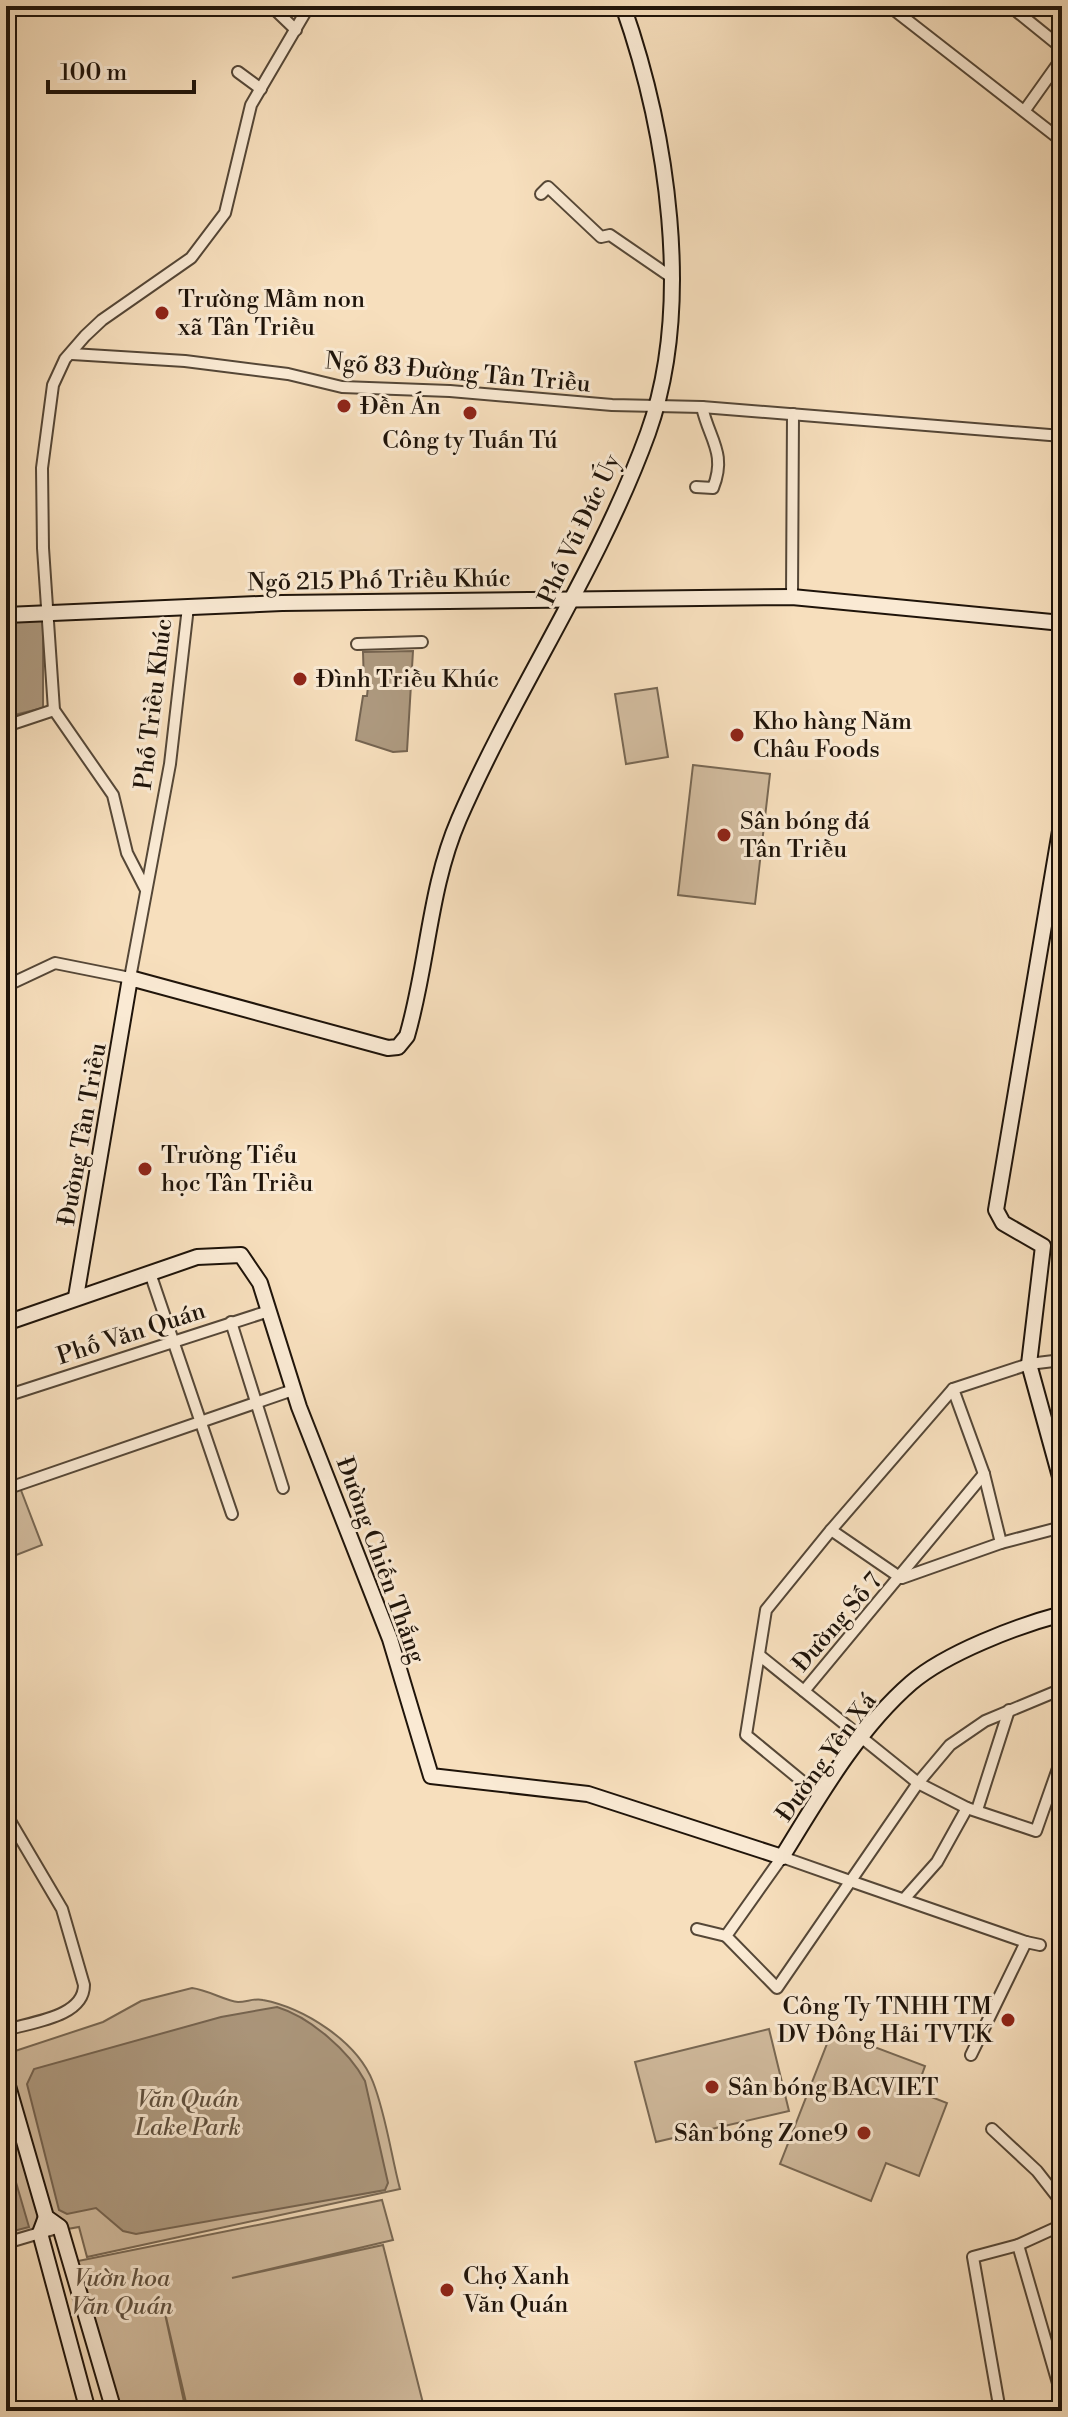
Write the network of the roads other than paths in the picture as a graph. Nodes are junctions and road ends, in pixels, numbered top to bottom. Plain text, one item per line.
1 (271, 6) edge
2 (309, 6) edge
3 (623, 6) edge
4 (889, 6) edge
5 (1010, 6) edge
6 (296, 30) junction
7 (1062, 48) edge
8 (1062, 58) edge
9 (238, 72) dead end
10 (261, 89) junction
11 (1025, 110) junction
12 (1062, 141) edge
13 (541, 194) dead end
14 (674, 279) junction
15 (72, 354) junction
16 (654, 407) junction
17 (702, 407) junction
18 (793, 414) junction
19 (1062, 436) edge
20 (696, 487) dead end
21 (792, 597) junction
22 (570, 598) junction
23 (188, 607) junction
24 (47, 613) junction
25 (6, 615) edge
26 (1062, 623) edge
27 (422, 642) dead end
28 (357, 644) dead end
29 (54, 710) junction
30 (6, 726) edge
31 (1062, 820) edge
32 (146, 890) junction
33 (130, 978) junction
34 (6, 986) edge
35 (150, 1273) junction
36 (76, 1297) junction
37 (269, 1311) junction
38 (231, 1322) junction
39 (6, 1323) edge
40 (172, 1340) junction
41 (1062, 1360) edge
42 (1029, 1364) junction
43 (953, 1389) junction
44 (293, 1390) junction
45 (6, 1396) edge
46 (258, 1401) junction
47 (200, 1419) junction
48 (984, 1474) junction
49 (1062, 1484) edge
50 (283, 1488) dead end
51 (6, 1489) edge
52 (232, 1514) dead end
53 (1062, 1527) edge
54 (831, 1530) junction
55 (1001, 1543) junction
56 (901, 1578) junction
57 (1062, 1614) edge
58 (759, 1655) junction
59 (1062, 1689) edge
60 (804, 1691) junction
61 (1009, 1710) junction
62 (861, 1738) junction
63 (1062, 1757) edge
64 (918, 1783) junction
65 (820, 1796) junction
66 (972, 1809) junction
67 (6, 1814) edge
68 (782, 1857) junction
69 (850, 1881) junction
70 (905, 1898) junction
71 (697, 1929) dead end
72 (726, 1936) junction
73 (1026, 1942) junction
74 (1040, 1945) dead end
75 (6, 2030) edge
76 (971, 2055) dead end
77 (6, 2079) edge
78 (992, 2129) dead end
79 (1062, 2203) edge
80 (46, 2217) junction
81 (1062, 2225) edge
82 (60, 2227) junction
83 (40, 2233) junction
84 (6, 2243) edge
85 (1018, 2245) junction
86 (1062, 2397) edge
87 (88, 2411) edge
88 (114, 2411) edge
89 (1000, 2411) edge

1 - 6 street
2 - 6 street
3 - 14 street, Phố Vũ Đức Úy
4 - 11 street
5 - 7 street
6 - 10 street
8 - 11 street
9 - 10 street
10 - 15 street
11 - 12 street
13 - 14 street
14 - 16 street, Phố Vũ Đức Úy
15 - 16 street, Ngõ 83 Đường Tân Triều
15 - 24 street
16 - 17 street, Ngõ 83 Đường Tân Triều
16 - 22 street, Phố Vũ Đức Úy
17 - 18 street, Ngõ 83 Đường Tân Triều
17 - 20 street
18 - 19 street, Ngõ 83 Đường Tân Triều
18 - 21 street
21 - 22 street, Ngõ 215 Phố Triều Khúc
21 - 26 street, Ngõ 215 Phố Triều Khúc
22 - 23 street, Ngõ 215 Phố Triều Khúc
22 - 33 street, Phố Vũ Đức Úy
23 - 24 street, Phố Triều Khúc
23 - 32 street, Phố Triều Khúc
24 - 25 street, Phố Triều Khúc
24 - 29 street
27 - 28 street
29 - 30 street
29 - 32 street
31 - 42 street
32 - 33 street, Đường Tân Triều
33 - 34 street
33 - 36 street, Đường Tân Triều
35 - 36 street, Đường Chiến Thắng
35 - 37 street, Đường Chiến Thắng
35 - 40 street
36 - 39 street, Đường Chiến Thắng
37 - 38 street, Phố Văn Quán
37 - 44 street, Đường Chiến Thắng
38 - 40 street, Phố Văn Quán
38 - 46 street
40 - 45 street, Phố Văn Quán
40 - 47 street
41 - 42 street
42 - 43 street
42 - 49 street
43 - 48 street
43 - 54 street
44 - 46 street
44 - 68 street, Đường Chiến Thắng
46 - 47 street
46 - 50 street
47 - 51 street
47 - 52 street
48 - 55 street
48 - 56 street, Đường Số 7
53 - 55 street
54 - 56 street
54 - 58 street
55 - 56 street
56 - 60 street, Đường Số 7
57 - 62 street, Đường Yên Xá
58 - 60 street
58 - 65 street
59 - 61 street
60 - 62 street
61 - 64 street
61 - 66 street
62 - 64 street
62 - 65 street, Đường Yên Xá
63 - 66 street
64 - 66 street
64 - 69 street
65 - 68 street, Đường Yên Xá
66 - 70 street
67 - 75 street
68 - 69 street
68 - 72 street, Đường Yên Xá
69 - 70 street
69 - 72 street
70 - 73 street
71 - 72 street
73 - 74 street
73 - 76 street
77 - 80 street
78 - 79 street
80 - 82 street
80 - 83 street
81 - 85 street
82 - 83 street
82 - 88 street
83 - 84 street
83 - 87 street
85 - 86 street
85 - 89 street

